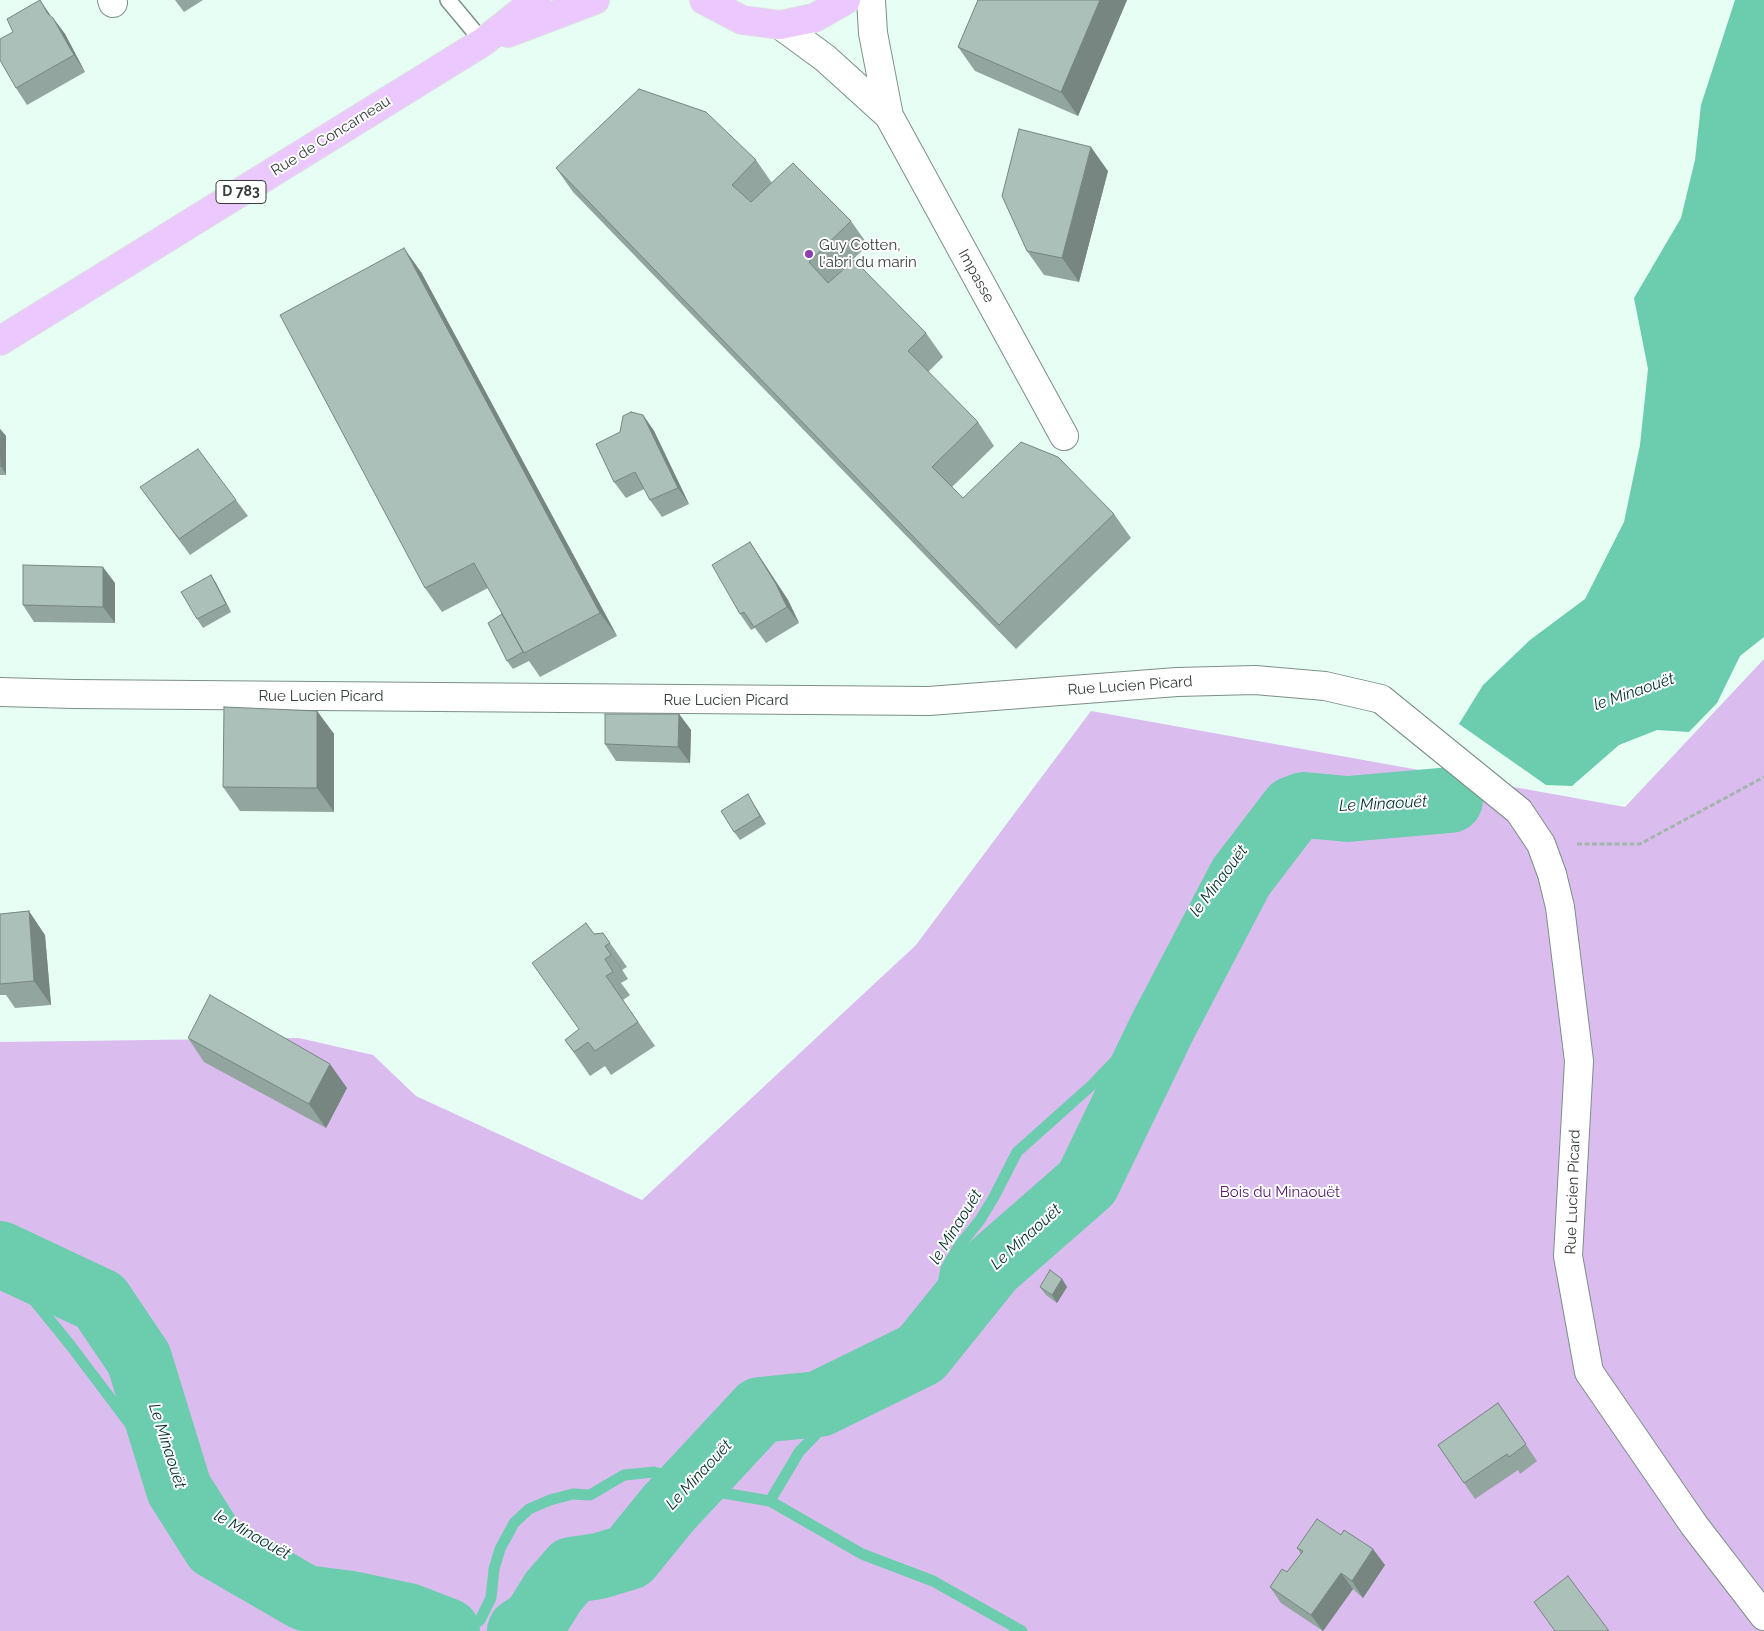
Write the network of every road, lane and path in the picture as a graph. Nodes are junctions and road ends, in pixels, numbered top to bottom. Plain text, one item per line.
1 (448, 0) edge
2 (536, 0) edge
3 (595, 0) edge
4 (846, 0) edge
5 (871, 0) edge
6 (698, 1) edge
7 (780, 25) junction
8 (483, 42) junction
9 (888, 116) junction
10 (0, 341) edge
11 (1064, 436) dead end
12 (0, 692) edge
13 (1764, 777) edge
14 (1541, 844) junction
15 (1764, 1616) edge

1 - 8 lane
2 - 8 main road, Rue de Concarneau / D 783
3 - 8 main road, Rue de Concarneau / D 783
4 - 7 main road
5 - 9 street
6 - 7 main road
7 - 9 street
8 - 10 main road, Rue de Concarneau / D 783
9 - 11 street, Impasse
12 - 14 street, Rue Lucien Picard
13 - 14 path
14 - 15 street, Rue Lucien Picard

